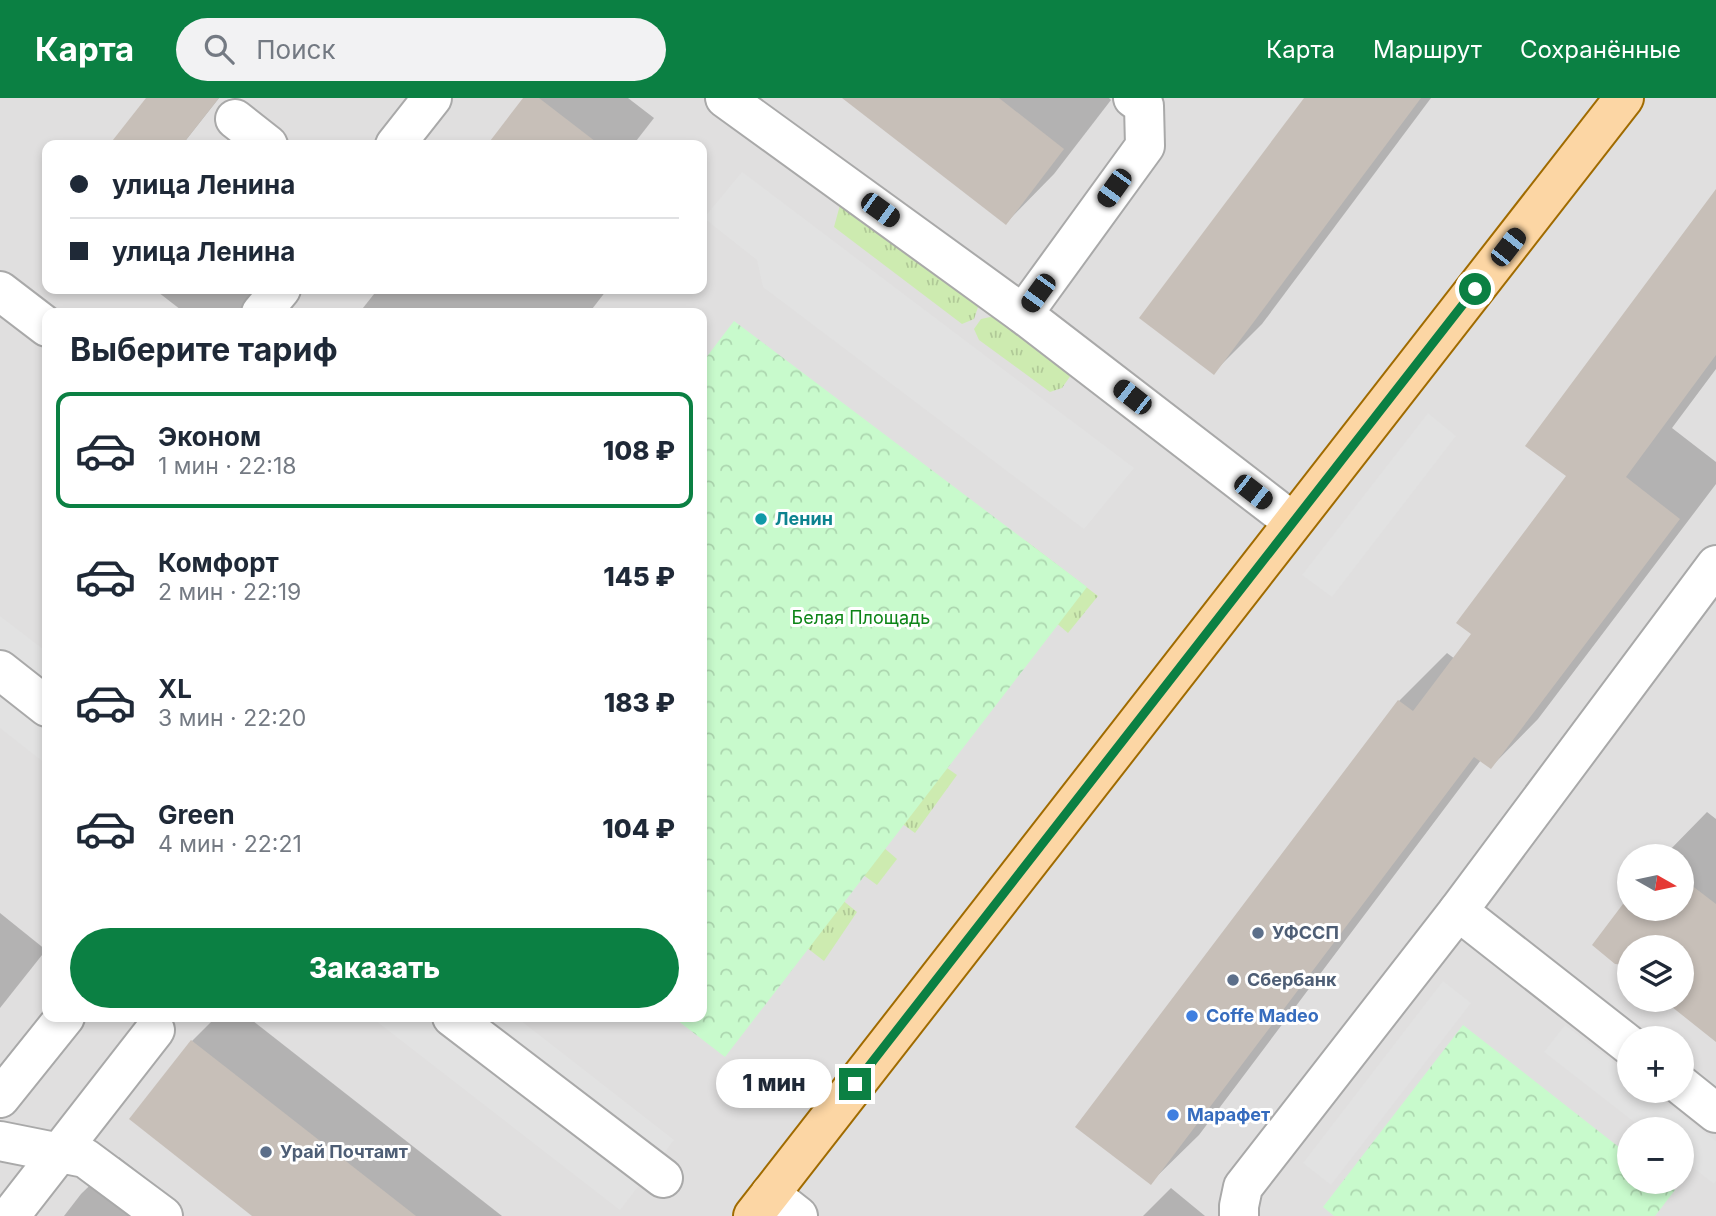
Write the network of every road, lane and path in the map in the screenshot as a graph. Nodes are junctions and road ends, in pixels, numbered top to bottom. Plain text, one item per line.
1 (432, 98) edge
2 (725, 98) edge
3 (1133, 98) edge
4 (1624, 98) edge
5 (235, 119) dead end
6 (262, 140) edge
7 (399, 140) edge
8 (0, 291) edge
9 (277, 294) edge
10 (265, 308) edge
11 (1023, 314) junction
12 (42, 323) edge
13 (1293, 523) junction
14 (1716, 565) edge
15 (0, 670) edge
16 (42, 702) edge
17 (1458, 911) junction
18 (61, 1022) edge
19 (459, 1022) edge
20 (155, 1030) dead end
21 (1617, 1036) edge
22 (1694, 1096) edge
23 (0, 1098) edge
24 (1716, 1113) edge
25 (0, 1141) edge
26 (60, 1152) junction
27 (663, 1178) dead end
28 (774, 1209) edge
29 (10, 1216) edge
30 (163, 1216) edge
31 (1239, 1216) edge

1 - 7 lane
2 - 11 lane
3 - 11 lane
4 - 13 main road
5 - 6 lane
8 - 12 lane
9 - 10 lane
11 - 13 lane
13 - 28 main road
14 - 17 lane
15 - 16 lane
17 - 21 lane
17 - 31 lane
18 - 23 lane
19 - 27 lane
20 - 26 lane
22 - 24 lane
25 - 26 lane
26 - 29 lane
26 - 30 lane

